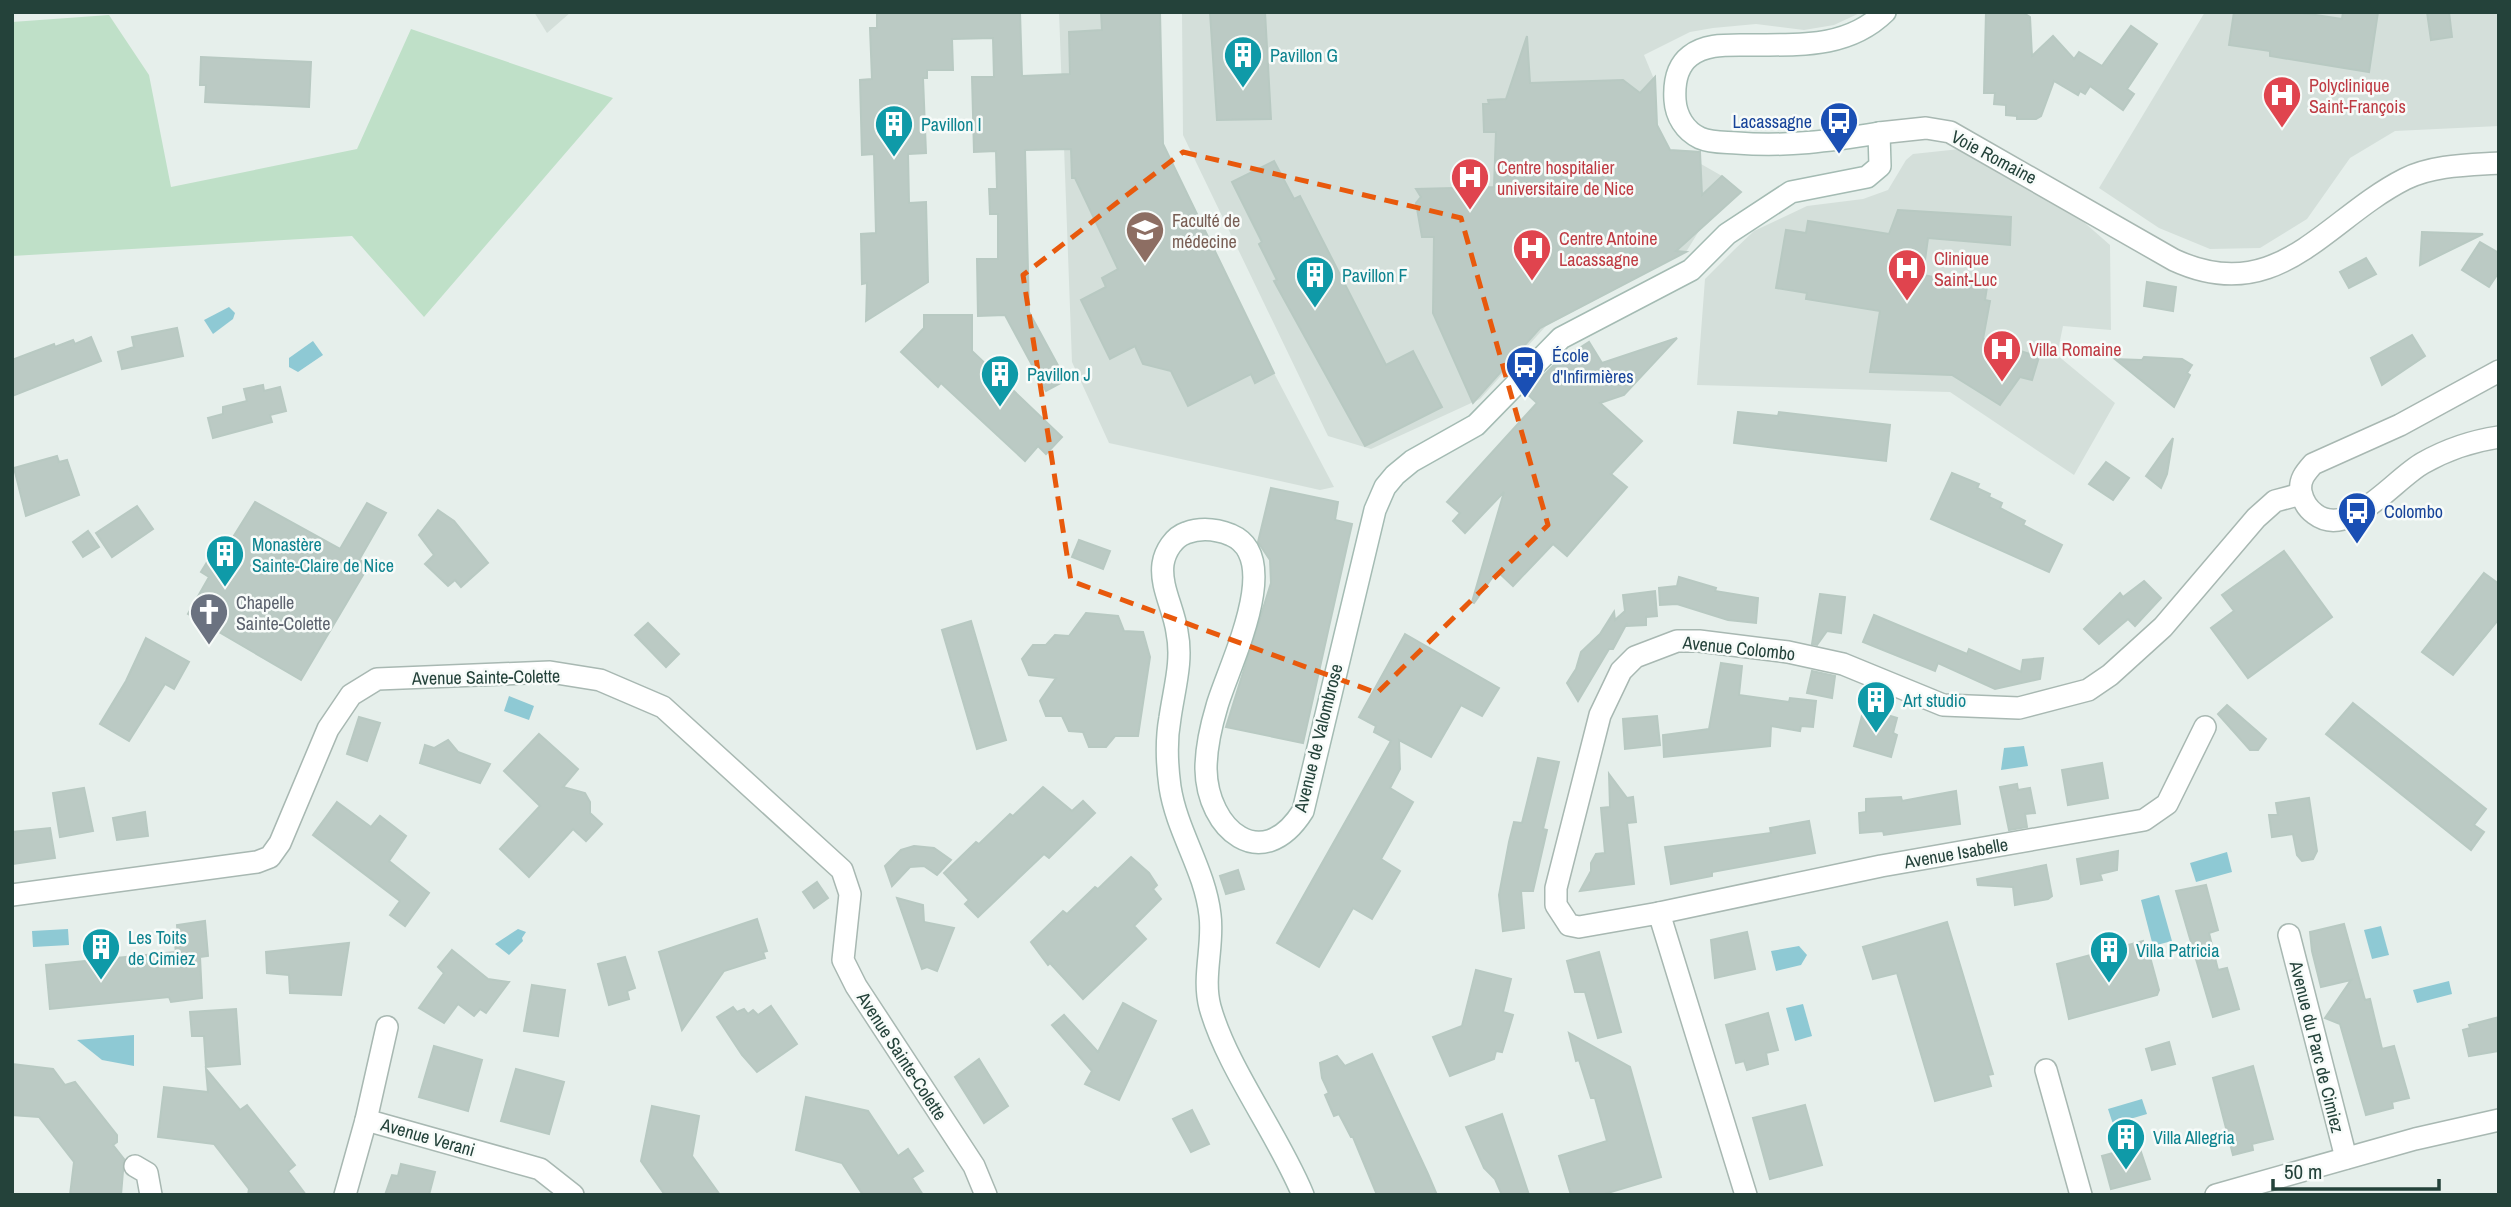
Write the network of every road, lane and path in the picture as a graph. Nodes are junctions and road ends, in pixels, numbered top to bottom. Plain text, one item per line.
1 (1885, 12) edge
2 (1879, 133) junction
3 (2499, 163) edge
4 (2499, 371) edge
5 (2499, 437) edge
6 (2301, 494) junction
7 (2205, 727) dead end
8 (12, 895) edge
9 (1659, 914) junction
10 (2289, 935) dead end
11 (387, 1027) dead end
12 (2046, 1070) dead end
13 (366, 1119) junction
14 (2499, 1120) edge
15 (2346, 1158) junction
16 (135, 1166) dead end
17 (151, 1195) edge
18 (345, 1195) edge
19 (573, 1195) edge
20 (986, 1195) edge
21 (1303, 1195) edge
22 (1746, 1195) edge
23 (2081, 1195) edge
24 (2216, 1195) edge

1 - 2 street, Voie Romaine
2 - 3 street, Voie Romaine
2 - 21 street, Avenue de Valombrose
4 - 6 street
5 - 6 street
6 - 9 street, Avenue Colombo
7 - 9 street, Avenue Isabelle
8 - 20 street, Avenue Sainte-Colette
9 - 22 street
10 - 15 street, Avenue du Parc de Cimiez
11 - 13 street, Avenue Verani
12 - 23 street
13 - 18 street
13 - 19 street, Avenue Verani
14 - 15 street
15 - 24 street
16 - 17 street

